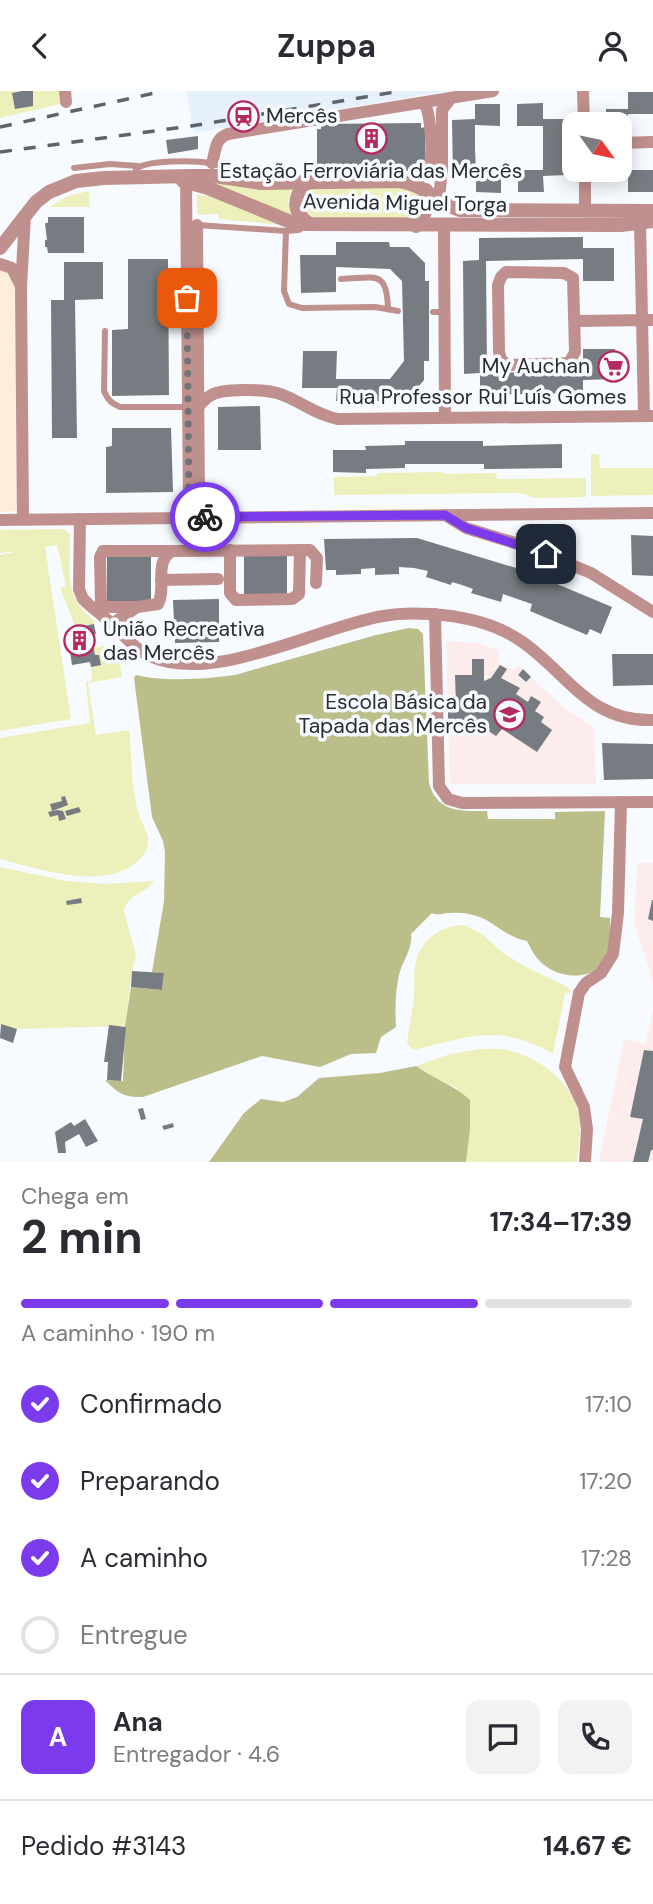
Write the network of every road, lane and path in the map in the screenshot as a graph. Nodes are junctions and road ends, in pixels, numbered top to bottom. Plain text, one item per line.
1 (493, 91) edge
2 (583, 91) edge
3 (451, 97) junction
4 (424, 103) junction
5 (584, 112) edge
6 (653, 142) edge
7 (632, 143) edge
8 (212, 163) junction
9 (74, 168) dead end
10 (136, 172) junction
11 (164, 178) junction
12 (186, 181) junction
13 (585, 182) edge
14 (273, 183) junction
15 (306, 183) junction
16 (410, 183) junction
17 (426, 190) junction
18 (439, 199) junction
19 (585, 211) junction
20 (653, 211) edge
21 (24, 215) junction
22 (646, 222) edge
23 (187, 223) junction
24 (309, 224) junction
25 (416, 226) junction
26 (444, 226) junction
27 (286, 231) junction
28 (0, 248) edge
29 (0, 264) edge
30 (341, 279) dead end
31 (22, 288) junction
32 (388, 309) junction
33 (398, 311) dead end
34 (648, 320) edge
35 (575, 321) junction
36 (104, 331) dead end
37 (193, 406) junction
38 (445, 416) junction
39 (649, 416) edge
40 (653, 513) edge
41 (445, 515) junction
42 (489, 515) junction
43 (196, 517) junction
44 (23, 519) junction
45 (80, 519) junction
46 (0, 520) edge
47 (481, 532) junction
48 (230, 550) junction
49 (300, 550) junction
50 (172, 551) junction
51 (218, 579) dead end
52 (161, 580) junction
53 (316, 583) dead end
54 (137, 607) junction
55 (653, 612) edge
56 (435, 614) junction
57 (113, 624) junction
58 (653, 720) edge
59 (621, 802) junction
60 (653, 802) edge
61 (585, 1162) edge

1 - 3 street
2 - 5 street
3 - 4 street
3 - 18 street
4 - 8 street
4 - 16 street
6 - 7 street
8 - 10 lane
8 - 14 lane
9 - 10 lane
10 - 11 street, Avenida Miguel Torga
10 - 21 street, Avenida Miguel Torga
11 - 12 street, Avenida Miguel Torga
11 - 14 street, Avenida Miguel Torga
12 - 23 street
12 - 24 street, Avenida Miguel Torga
13 - 19 street
14 - 15 street, Avenida Miguel Torga
15 - 16 street, Avenida Miguel Torga
15 - 24 street
16 - 17 street, Avenida Miguel Torga
17 - 18 street, Avenida Miguel Torga
17 - 25 street
18 - 19 street, Avenida Miguel Torga
19 - 20 street, Avenida Miguel Torga
21 - 28 street, Avenida Miguel Torga
21 - 31 street
22 - 26 street, Avenida Miguel Torga
22 - 34 street
23 - 27 lane
23 - 37 street
24 - 25 street, Avenida Miguel Torga
24 - 27 lane
25 - 26 street, Avenida Miguel Torga
26 - 38 street
27 - 32 lane
29 - 31 street
30 - 32 lane
31 - 44 street
32 - 33 lane
34 - 35 street
34 - 39 street
35 - 35 street
36 - 37 lane
37 - 38 street, Rua Professor Rui Luís Gomes
37 - 43 street
38 - 39 street, Rua Professor Rui Luís Gomes
40 - 42 street
41 - 42 street
41 - 43 street
41 - 47 street
42 - 47 street
43 - 45 street
44 - 45 street
44 - 46 street
45 - 57 street
47 - 55 street
48 - 49 street
48 - 49 street
48 - 50 street
49 - 53 street
50 - 52 street
50 - 54 street
51 - 52 street
52 - 54 street
54 - 57 street
56 - 57 street
56 - 58 street
56 - 59 street
59 - 60 street
59 - 61 street

